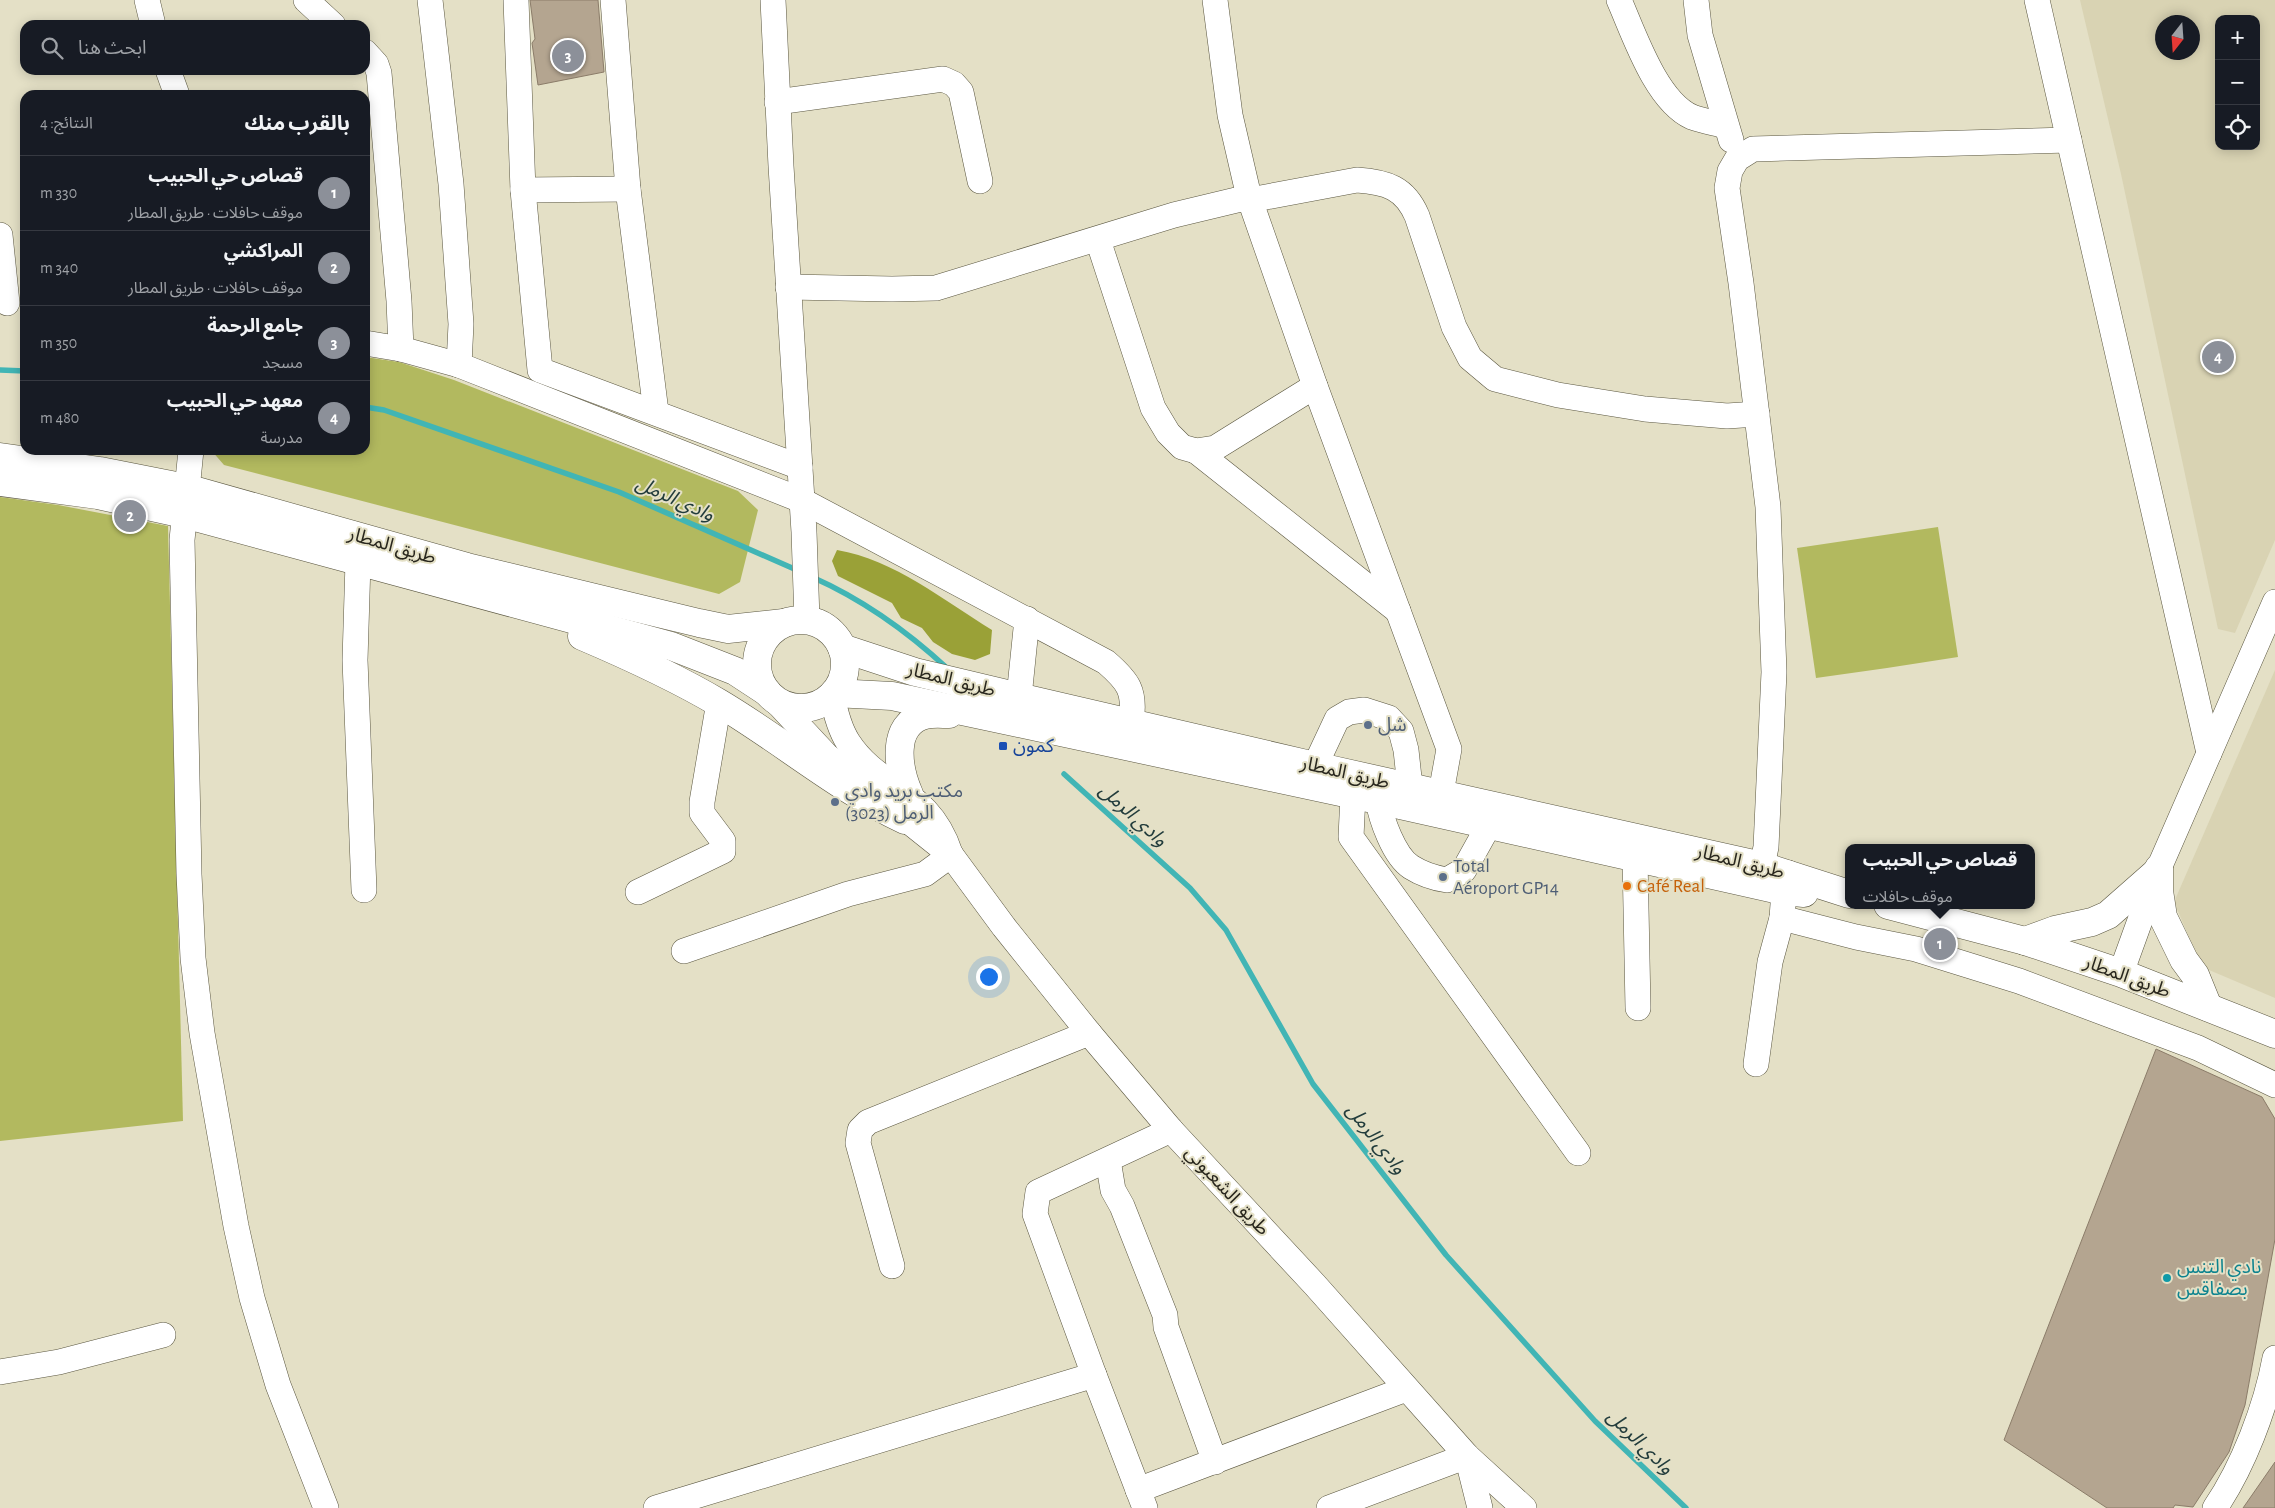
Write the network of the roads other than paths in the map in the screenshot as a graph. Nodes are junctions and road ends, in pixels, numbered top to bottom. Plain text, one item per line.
1 (147, 0) edge
2 (306, 0) edge
3 (430, 0) edge
4 (516, 0) edge
5 (613, 0) edge
6 (774, 0) edge
7 (1215, 0) edge
8 (1619, 0) edge
9 (1696, 0) edge
10 (2037, 0) edge
11 (152, 20) edge
12 (328, 20) edge
13 (370, 57) edge
14 (170, 75) edge
15 (175, 90) edge
16 (777, 102) junction
17 (1726, 126) junction
18 (2069, 140) junction
19 (1737, 159) junction
20 (980, 182) dead end
21 (628, 189) junction
22 (523, 190) junction
23 (1250, 198) junction
24 (0, 235) edge
25 (1098, 240) junction
26 (788, 287) junction
27 (11, 303) edge
28 (370, 344) edge
29 (401, 349) junction
30 (459, 365) junction
31 (540, 370) junction
32 (1315, 386) junction
33 (530, 393) junction
34 (656, 412) junction
35 (1757, 414) junction
36 (1196, 451) junction
37 (190, 455) edge
38 (0, 457) edge
39 (800, 467) junction
40 (0, 482) edge
41 (186, 488) junction
42 (801, 500) junction
43 (184, 514) junction
44 (358, 562) junction
45 (460, 589) junction
46 (2275, 602) edge
47 (1398, 611) junction
48 (1027, 619) junction
49 (795, 622) junction
50 (842, 648) junction
51 (770, 694) junction
52 (833, 694) junction
53 (1019, 697) junction
54 (719, 702) junction
55 (971, 714) junction
56 (1131, 722) junction
57 (2209, 753) junction
58 (1315, 766) junction
59 (1410, 787) junction
60 (1363, 790) junction
61 (1441, 793) junction
62 (907, 807) junction
63 (1489, 825) junction
64 (951, 855) junction
65 (1634, 858) junction
66 (1762, 866) junction
67 (2158, 870) junction
68 (1786, 882) junction
69 (364, 890) dead end
70 (638, 892) dead end
71 (1845, 894) edge
72 (1903, 909) edge
73 (1782, 918) junction
74 (2025, 941) junction
75 (684, 951) dead end
76 (2121, 973) junction
77 (2208, 1007) junction
78 (1638, 1008) dead end
79 (1088, 1033) junction
80 (2275, 1034) edge
81 (1756, 1064) dead end
82 (2275, 1085) edge
83 (1171, 1130) junction
84 (1578, 1153) dead end
85 (1108, 1160) junction
86 (892, 1266) dead end
87 (163, 1335) dead end
88 (2275, 1358) edge
89 (0, 1372) edge
90 (1094, 1375) junction
91 (1406, 1389) junction
92 (1467, 1456) junction
93 (1215, 1462) junction
94 (1142, 1499) edge
95 (326, 1508) edge
96 (656, 1508) edge
97 (1329, 1508) edge
98 (1480, 1508) edge
99 (1524, 1508) edge
100 (2215, 1508) edge

1 - 11 street
2 - 12 street
3 - 30 street
4 - 22 street
5 - 21 street
6 - 16 street
7 - 23 street
8 - 17 street
9 - 17 street
10 - 18 street
13 - 29 street
14 - 15 street
16 - 20 street
16 - 26 street
17 - 19 street
18 - 19 street
18 - 57 street
19 - 35 street
21 - 22 street
21 - 34 street
22 - 31 street
23 - 25 street
23 - 32 street
23 - 35 street
24 - 27 street
25 - 26 street
25 - 36 street
26 - 39 street
28 - 29 street
29 - 30 street
30 - 33 street
31 - 33 street
31 - 34 street
32 - 36 street
32 - 47 street
33 - 42 street
34 - 39 street
35 - 66 street
36 - 47 street
37 - 41 street
38 - 41 main road, طريق المطار
39 - 42 street
40 - 43 main road, طريق المطار
41 - 43 street
41 - 49 main road, طريق المطار
42 - 48 street
42 - 49 street
43 - 44 main road, طريق المطار
43 - 95 street
44 - 45 main road, طريق المطار
44 - 69 street
45 - 51 main road, طريق المطار
45 - 54 main road
46 - 57 street
47 - 61 street
48 - 53 street
48 - 56 street
49 - 50 main road
49 - 51 main road
50 - 52 main road
50 - 53 main road, طريق المطار
51 - 52 main road
51 - 62 street, طريق الشعبوني
52 - 55 main road, طريق المطار
52 - 62 street, طريق الشعبوني
53 - 56 main road, طريق المطار
54 - 62 main road
54 - 70 street
55 - 60 main road, طريق المطار
55 - 62 main road
56 - 58 main road, طريق المطار
57 - 67 street
58 - 59 street
58 - 60 main road, طريق المطار
59 - 60 main road, طريق المطار
59 - 61 main road, طريق المطار
60 - 63 main road, طريق المطار
60 - 63 street
60 - 84 street
61 - 66 main road, طريق المطار
62 - 64 street, طريق الشعبوني
63 - 65 main road, طريق المطار
64 - 75 street
64 - 79 street, طريق الشعبوني
65 - 68 main road, طريق المطار
65 - 78 street
66 - 68 main road, طريق المطار
67 - 74 main road
67 - 76 street
67 - 77 main road
68 - 71 main road, طريق المطار
68 - 73 street
72 - 74 main road, طريق المطار
73 - 81 street
73 - 82 street
74 - 76 main road, طريق المطار
76 - 77 main road, طريق المطار
77 - 80 main road, طريق المطار
79 - 83 street, طريق الشعبوني
79 - 86 street
83 - 85 street
83 - 91 street, طريق الشعبوني
85 - 90 street
85 - 93 street
87 - 89 street
88 - 100 street
90 - 94 street
90 - 96 street
91 - 92 street, طريق الشعبوني
91 - 93 street
92 - 97 street
92 - 98 street
92 - 99 street, طريق الشعبوني
93 - 94 street

